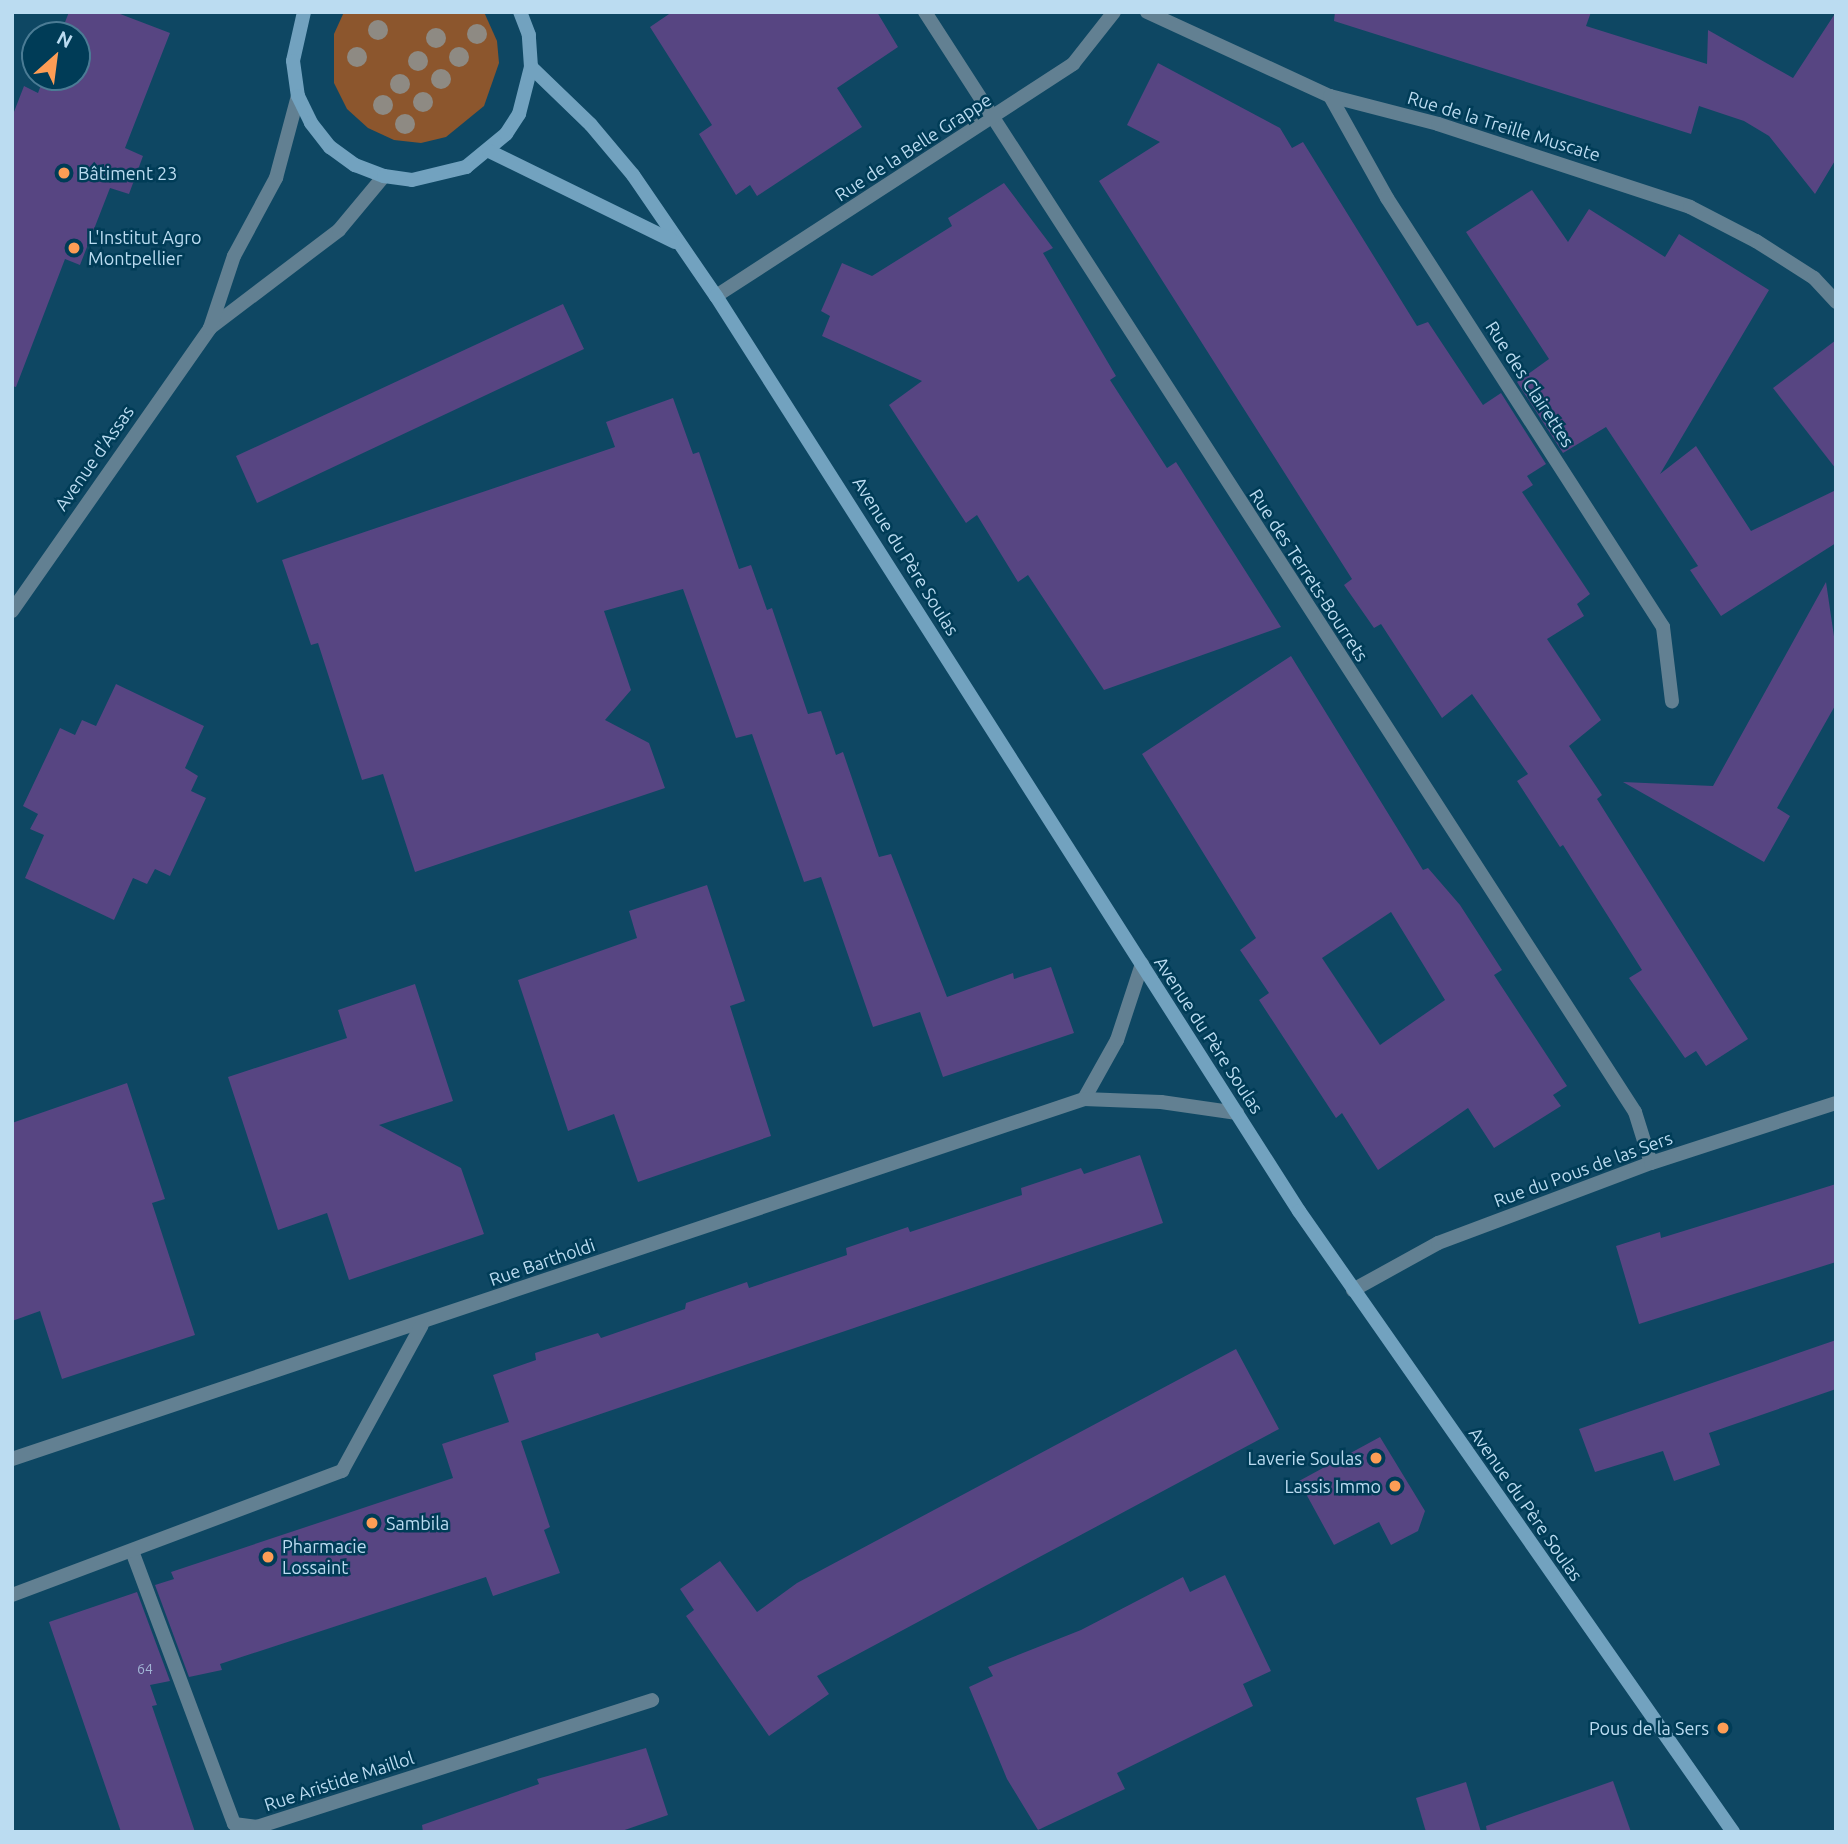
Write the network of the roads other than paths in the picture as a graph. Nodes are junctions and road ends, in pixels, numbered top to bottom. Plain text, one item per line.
1 (304, 12) edge
2 (520, 12) edge
3 (925, 12) edge
4 (1114, 12) edge
5 (1147, 12) edge
6 (531, 67) junction
7 (298, 96) junction
8 (1330, 96) junction
9 (991, 120) junction
10 (489, 151) junction
11 (384, 176) junction
12 (677, 242) junction
13 (716, 296) junction
14 (1836, 302) edge
15 (210, 328) junction
16 (12, 611) edge
17 (1672, 701) dead end
18 (1142, 964) junction
19 (1084, 1099) junction
20 (1836, 1103) edge
21 (1237, 1113) junction
22 (1651, 1163) junction
23 (1353, 1290) junction
24 (422, 1325) junction
25 (12, 1459) edge
26 (132, 1551) junction
27 (12, 1595) edge
28 (652, 1700) dead end
29 (1733, 1832) edge

1 - 7 main road
2 - 6 main road
3 - 9 street, Rue des Terrets-Bourrets
4 - 9 street, Rue de la Belle Grappe
5 - 8 street, Rue de la Treille Muscate
6 - 10 main road
6 - 12 main road, Avenue du Père Soulas
7 - 11 main road
7 - 15 street, Avenue d'Assas
8 - 14 street, Rue de la Treille Muscate
8 - 17 street, Rue des Clairettes
9 - 13 street, Rue de la Belle Grappe
9 - 22 street, Rue des Terrets-Bourrets
10 - 11 main road
10 - 12 main road, Avenue du Père Soulas
11 - 15 street, Avenue d'Assas
12 - 13 main road, Avenue du Père Soulas
13 - 18 main road, Avenue du Père Soulas
15 - 16 street, Avenue d'Assas
18 - 19 street
18 - 21 main road, Avenue du Père Soulas
19 - 21 street, Rue Bartholdi
19 - 24 street, Rue Bartholdi
20 - 22 street, Rue du Pous de las Sers
21 - 23 main road, Avenue du Père Soulas
22 - 23 street, Rue du Pous de las Sers
23 - 29 main road, Avenue du Père Soulas
24 - 25 street, Rue Bartholdi
24 - 26 street
26 - 27 street
26 - 28 street, Rue Aristide Maillol

